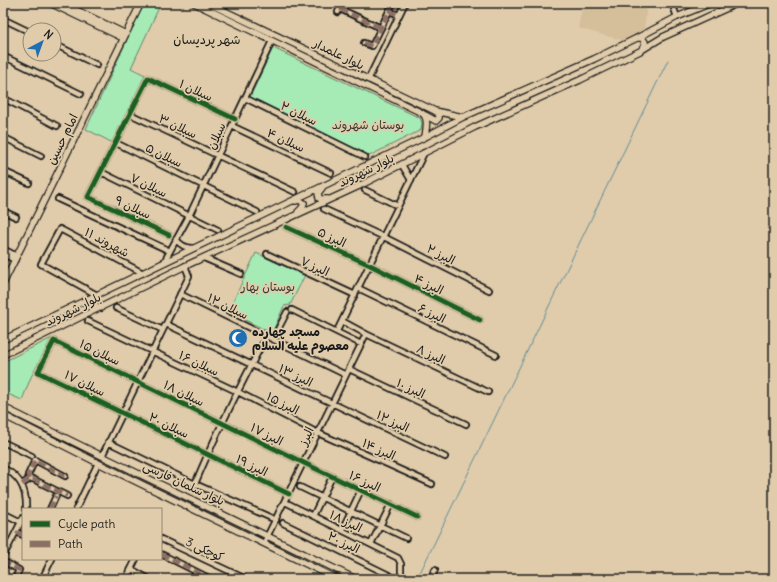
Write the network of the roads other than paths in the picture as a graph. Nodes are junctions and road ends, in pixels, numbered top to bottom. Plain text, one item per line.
1 (50, 3) edge
2 (62, 3) edge
3 (141, 3) edge
4 (194, 3) edge
5 (208, 3) edge
6 (342, 3) edge
7 (393, 3) edge
8 (406, 3) edge
9 (672, 3) edge
10 (710, 3) edge
11 (738, 3) edge
12 (389, 11) junction
13 (400, 15) junction
14 (677, 17) junction
15 (3, 19) edge
16 (22, 28) edge
17 (381, 28) junction
18 (656, 28) junction
19 (275, 35) junction
20 (125, 36) junction
21 (663, 37) junction
22 (637, 38) junction
23 (272, 41) junction
24 (364, 43) dead end
25 (62, 48) edge
26 (640, 51) junction
27 (3, 56) edge
28 (97, 65) dead end
29 (368, 80) junction
30 (81, 94) dead end
31 (3, 98) edge
32 (245, 98) junction
33 (435, 111) junction
34 (130, 114) junction
35 (424, 114) junction
36 (463, 117) junction
37 (235, 119) junction
38 (57, 126) dead end
39 (232, 126) junction
40 (3, 137) edge
41 (425, 137) junction
42 (116, 143) junction
43 (424, 153) junction
44 (218, 155) junction
45 (41, 156) dead end
46 (365, 157) dead end
47 (402, 165) junction
48 (3, 171) edge
49 (101, 172) junction
50 (331, 173) dead end
51 (411, 180) junction
52 (29, 183) dead end
53 (325, 185) junction
54 (203, 186) junction
55 (365, 190) dead end
56 (295, 192) dead end
57 (332, 198) junction
58 (58, 199) dead end
59 (289, 203) junction
60 (398, 206) junction
61 (324, 209) dead end
62 (3, 211) edge
63 (257, 212) dead end
64 (189, 216) junction
65 (291, 217) junction
66 (16, 218) dead end
67 (286, 226) dead end
68 (218, 230) dead end
69 (169, 235) dead end
70 (384, 237) junction
71 (176, 238) junction
72 (193, 248) junction
73 (3, 249) edge
74 (170, 251) junction
75 (3, 254) edge
76 (267, 254) dead end
77 (16, 258) junction
78 (204, 258) junction
79 (164, 262) junction
80 (370, 265) junction
81 (185, 266) junction
82 (143, 272) junction
83 (241, 274) dead end
84 (3, 284) edge
85 (358, 288) junction
86 (489, 290) dead end
87 (180, 294) junction
88 (98, 295) junction
89 (355, 295) junction
90 (81, 303) junction
91 (102, 308) junction
92 (116, 308) dead end
93 (86, 314) junction
94 (88, 320) dead end
95 (480, 320) dead end
96 (342, 321) junction
97 (166, 324) junction
98 (163, 330) junction
99 (337, 332) junction
100 (366, 334) junction
101 (266, 335) junction
102 (4, 338) edge
103 (273, 339) junction
104 (54, 341) joint
105 (361, 344) junction
106 (152, 351) junction
107 (3, 355) edge
108 (496, 355) dead end
109 (252, 364) junction
110 (349, 370) junction
111 (346, 375) junction
112 (138, 381) junction
113 (238, 392) junction
114 (488, 392) dead end
115 (332, 404) junction
116 (3, 407) edge
117 (122, 413) junction
118 (3, 415) edge
119 (222, 422) junction
120 (466, 424) dead end
121 (318, 433) junction
122 (3, 442) edge
123 (108, 442) junction
124 (207, 454) junction
125 (32, 456) dead end
126 (102, 456) junction
127 (445, 457) dead end
128 (98, 463) junction
129 (304, 463) junction
130 (3, 468) edge
131 (65, 476) dead end
132 (332, 477) junction
133 (30, 479) junction
134 (22, 484) junction
135 (195, 484) junction
136 (432, 484) dead end
137 (300, 487) dead end
138 (361, 490) junction
139 (289, 494) junction
140 (56, 496) dead end
141 (67, 496) dead end
142 (322, 498) junction
143 (285, 502) junction
144 (391, 504) junction
145 (26, 508) edge
146 (50, 508) edge
147 (76, 508) edge
148 (351, 512) junction
149 (3, 513) edge
150 (313, 516) junction
151 (417, 517) dead end
152 (22, 520) edge
153 (276, 520) junction
154 (283, 523) dead end
155 (380, 526) junction
156 (342, 530) junction
157 (16, 532) junction
158 (22, 535) edge
159 (268, 535) junction
160 (406, 538) dead end
161 (162, 539) edge
162 (264, 543) junction
163 (371, 544) junction
164 (162, 555) edge
165 (3, 557) edge
166 (52, 560) edge
167 (136, 560) edge
168 (3, 561) edge
169 (131, 569) junction
170 (435, 570) dead end
171 (196, 572) junction
172 (242, 578) edge
173 (15, 579) edge
174 (42, 579) edge
175 (126, 579) edge
176 (149, 579) edge
177 (193, 579) edge
178 (211, 579) edge
179 (338, 579) edge
180 (356, 579) edge
181 (397, 579) edge
182 (401, 579) edge
183 (431, 579) edge

1 - 20 main road
2 - 20 main road
3 - 20 main road, امام حسین
4 - 23 main road, بلوار علمدار
5 - 19 main road, بلوار علمدار
6 - 17 street
7 - 12 street
8 - 13 street
9 - 14 street
10 - 14 main road, بلوار شهروند
11 - 21 main road, بلوار شهروند
12 - 13 street
12 - 17 street
13 - 29 street
14 - 18 main road, بلوار شهروند
15 - 16 street
17 - 24 street
18 - 21 main road
18 - 22 main road, بلوار شهروند
19 - 23 main road
19 - 29 main road, بلوار علمدار
20 - 77 main road, امام حسین
21 - 26 main road, بلوار شهروند
22 - 26 main road
22 - 36 main road, بلوار شهروند
23 - 32 street, سبلان
23 - 35 main road, بلوار علمدار
25 - 28 street
26 - 43 main road, بلوار شهروند
27 - 30 street
29 - 33 main road, بلوار علمدار
31 - 38 street
32 - 37 street, سبلان
32 - 46 street, سبلان ۲
33 - 35 main road, بلوار علمدار
33 - 36 main road, بلوار علمدار
34 - 37 street, سبلان ۱
34 - 42 street
34 - 44 street, سبلان ۳
35 - 41 main road
36 - 41 main road, بلوار شهروند
37 - 39 street, سبلان
39 - 44 street, سبلان
39 - 50 street, سبلان ۴
40 - 45 street
41 - 53 main road, بلوار شهروند
42 - 49 street
42 - 54 street, سبلان ۵
43 - 47 main road, بلوار شهروند
43 - 51 street
44 - 54 street, سبلان
44 - 56 street, سبلان ۳
47 - 51 street
47 - 57 main road, بلوار شهروند
48 - 52 street
49 - 64 street, سبلان ۷
49 - 69 street, سبلان ۹
51 - 60 street
53 - 57 main road
53 - 59 main road, بلوار شهروند
54 - 63 street, سبلان ۵
54 - 64 street, سبلان
55 - 60 street
57 - 65 main road, بلوار شهروند
58 - 74 street
59 - 65 main road
59 - 72 main road, بلوار شهروند
60 - 70 street
61 - 70 street, البرز ۲
62 - 66 street
64 - 68 street, سبلان ۷
64 - 71 street, سبلان
65 - 78 main road, بلوار شهروند
67 - 80 street, البرز ۵
70 - 80 street
70 - 86 street, البرز ۲
71 - 72 street
71 - 74 street, سبلان
72 - 79 main road, بلوار شهروند
73 - 77 street
74 - 79 street, سبلان
75 - 77 street
76 - 89 street, البرز ۷
77 - 84 main road, امام حسین
78 - 81 main road, بلوار شهروند
78 - 83 street
79 - 82 main road, بلوار شهروند
80 - 85 street
80 - 95 street, البرز ۴
81 - 87 street
81 - 91 main road, بلوار شهروند
82 - 88 main road, بلوار شهروند
82 - 88 street, شهروند ۱۱
85 - 89 street
85 - 108 street, البرز ۶
87 - 97 street
87 - 101 street, سبلان ۱۲
88 - 90 main road, بلوار شهروند
88 - 91 main road
89 - 96 street
90 - 93 main road
90 - 102 main road, بلوار شهروند
91 - 93 main road, بلوار شهروند
92 - 98 street
93 - 107 main road, بلوار شهروند
94 - 106 street, سبلان ۱۶
96 - 99 street
96 - 100 street
97 - 98 street
97 - 109 street, البرز ۱۳
98 - 106 street
99 - 103 street
99 - 105 street
100 - 105 street, البرز
100 - 114 street, البرز ۸
101 - 103 street, سبلان ۱۲
101 - 109 street
103 - 111 street, سبلان ۱۲
104 - 112 street, سبلان ۱۵
104 - 117 street, سبلان ۱۷
105 - 110 street, البرز
106 - 112 street
106 - 113 street, سبلان ۱۶
109 - 113 street
109 - 115 street, البرز ۱۳
110 - 111 street, البرز
110 - 120 street, البرز ۱۰
111 - 115 street, البرز
112 - 117 street
112 - 119 street, سبلان ۱۸
113 - 119 street
113 - 121 street, البرز ۱۵
115 - 121 street, البرز
115 - 127 street, البرز ۱۲
116 - 126 main road, بلوار سلمان فارسی
117 - 123 street
117 - 124 street, سبلان ۲۰
118 - 128 main road, بلوار سلمان فارسی
119 - 124 street
119 - 129 street, البرز ۱۷
121 - 129 street, البرز
121 - 136 street, البرز ۱۴
122 - 125 street
123 - 126 street
123 - 135 street
124 - 135 street
124 - 139 street, البرز ۱۹
126 - 159 main road, بلوار سلمان فارسی
128 - 147 street
128 - 162 main road, بلوار سلمان فارسی
129 - 132 street, البرز ۱۶
129 - 139 street, البرز
130 - 134 street
131 - 133 street
132 - 138 street, البرز ۱۶
132 - 142 street
133 - 134 street
133 - 141 street
134 - 145 street
135 - 153 street
137 - 142 street
138 - 144 street, البرز ۱۶
138 - 148 street
139 - 143 street, البرز
140 - 146 street
142 - 148 street
142 - 150 street
143 - 150 street, البرز ۱۸
143 - 153 street, البرز
144 - 151 street, البرز ۱۶
144 - 155 street
148 - 155 street
148 - 156 street
149 - 152 street
150 - 156 street, البرز ۱۸
152 - 157 street
153 - 159 street, البرز
154 - 181 street, البرز ۲۰
155 - 160 street
155 - 163 street
156 - 163 street, البرز ۱۸
157 - 158 street
157 - 165 street
159 - 162 street, البرز
159 - 180 main road, بلوار سلمان فارسی
161 - 172 street, کوچکی 3
162 - 179 main road, بلوار سلمان فارسی
163 - 182 street, البرز ۱۸
164 - 171 street
166 - 174 street
167 - 169 street
168 - 173 street
169 - 175 street
169 - 176 street
170 - 183 street
171 - 177 street
171 - 178 street

